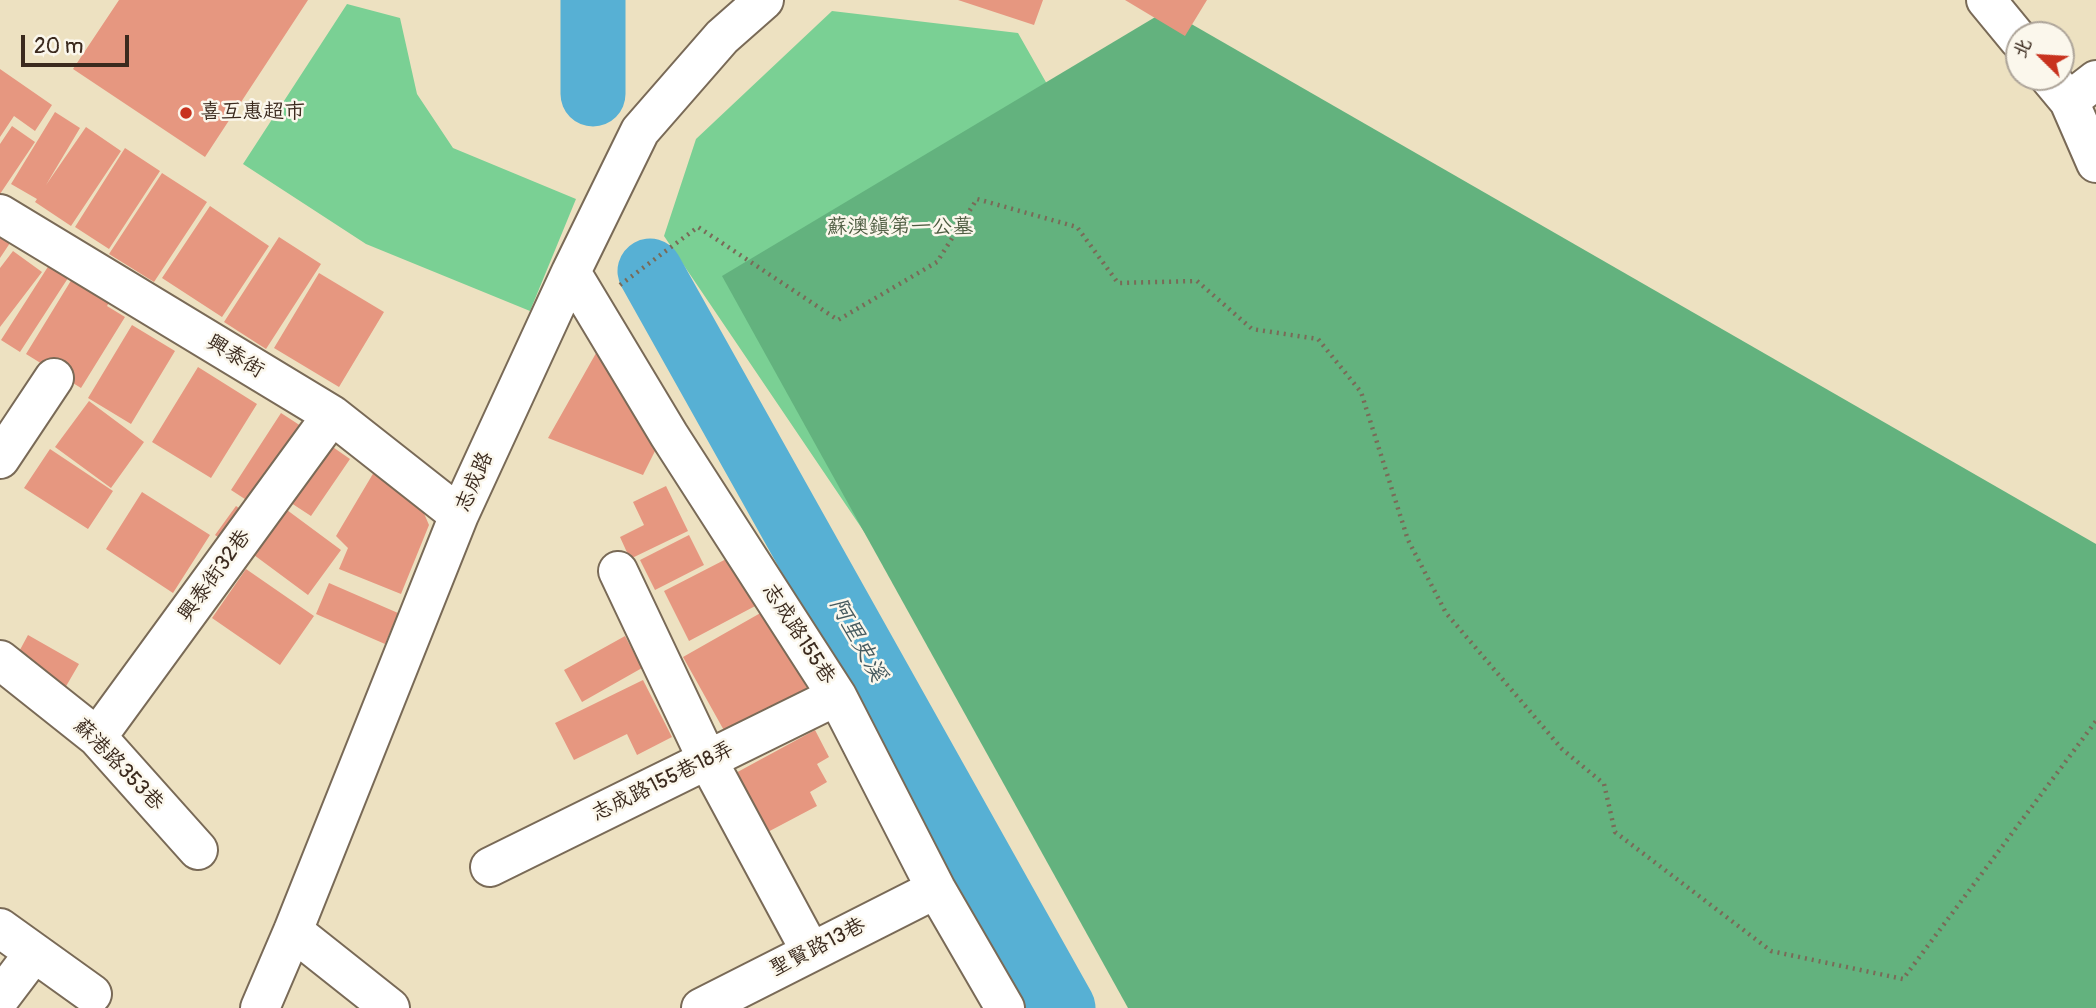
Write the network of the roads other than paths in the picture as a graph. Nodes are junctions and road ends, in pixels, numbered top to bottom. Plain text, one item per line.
1 (764, 0) edge
2 (1986, 0) edge
3 (2005, 23) edge
4 (2073, 91) edge
5 (2096, 163) edge
6 (0, 214) edge
7 (571, 272) junction
8 (54, 379) dead end
9 (332, 415) junction
10 (0, 458) edge
11 (459, 515) junction
12 (618, 571) dead end
13 (0, 660) edge
14 (837, 696) junction
15 (97, 737) junction
16 (708, 761) junction
17 (198, 850) dead end
18 (489, 867) dead end
19 (936, 889) junction
20 (0, 928) edge
21 (293, 931) junction
22 (811, 952) junction
23 (34, 953) junction
24 (92, 994) dead end
25 (0, 998) edge
26 (260, 1008) edge
27 (390, 1008) edge
28 (701, 1008) edge
29 (1005, 1008) edge

1 - 7 street, 志成路
2 - 3 street
4 - 5 street
6 - 9 street, 興泰街
7 - 11 street, 志成路
7 - 14 street, 志成路155巷
8 - 10 street
9 - 11 street, 興泰街
9 - 15 street, 興泰街32巷
11 - 21 street, 志成路
12 - 16 street
13 - 15 street, 蘇港路353巷
14 - 16 street, 志成路155巷18弄
14 - 19 street, 志成路155巷
15 - 17 street, 蘇港路353巷
16 - 18 street, 志成路155巷18弄
16 - 22 street
19 - 22 street, 聖賢路13巷
19 - 29 street, 志成路155巷
20 - 23 street
21 - 26 street, 志成路
21 - 27 street
22 - 28 street, 聖賢路13巷
23 - 24 street
23 - 25 street

